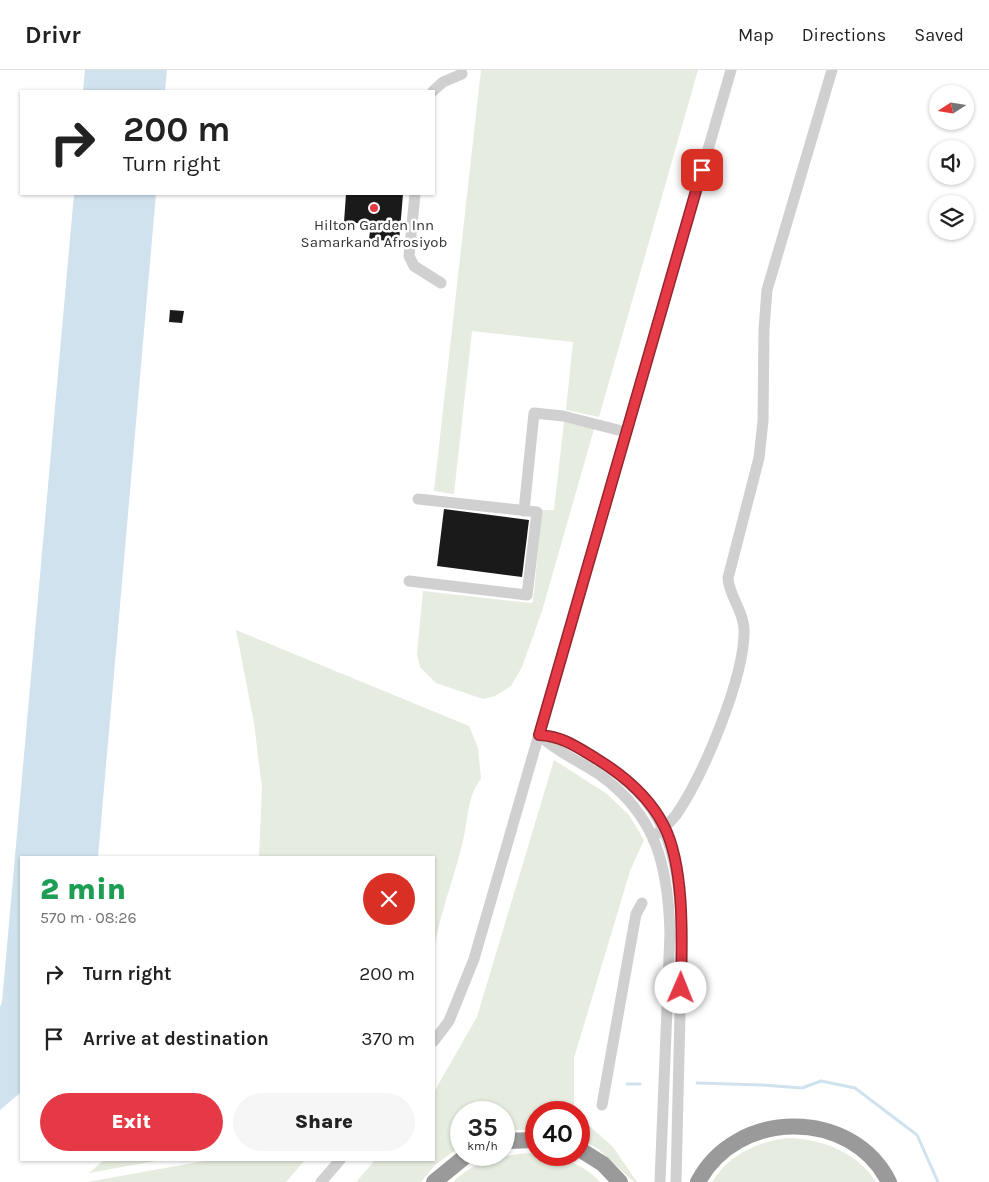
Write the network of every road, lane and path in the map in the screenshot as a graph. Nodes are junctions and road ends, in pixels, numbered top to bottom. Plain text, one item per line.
1 (731, 70) edge
2 (832, 70) edge
3 (462, 74) dead end
4 (435, 90) edge
5 (415, 195) edge
6 (441, 283) dead end
7 (626, 432) junction
8 (418, 499) dead end
9 (524, 511) junction
10 (409, 581) dead end
11 (539, 735) junction
12 (664, 827) junction
13 (654, 836) junction
14 (642, 903) dead end
15 (435, 1040) edge
16 (602, 1105) dead end
17 (590, 1156) edge
18 (339, 1161) edge
19 (453, 1166) edge
20 (321, 1182) edge
21 (434, 1182) edge
22 (620, 1182) edge
23 (660, 1182) edge
24 (676, 1182) edge
25 (698, 1182) edge
26 (889, 1182) edge

1 - 7 street
2 - 12 street
3 - 4 street
5 - 6 street
7 - 9 street
7 - 11 street
8 - 9 street
9 - 10 street
11 - 12 street
11 - 13 street
11 - 15 street
12 - 13 street
12 - 24 street
13 - 23 street
14 - 16 street
17 - 22 highway
18 - 20 street
19 - 21 highway
25 - 26 highway

